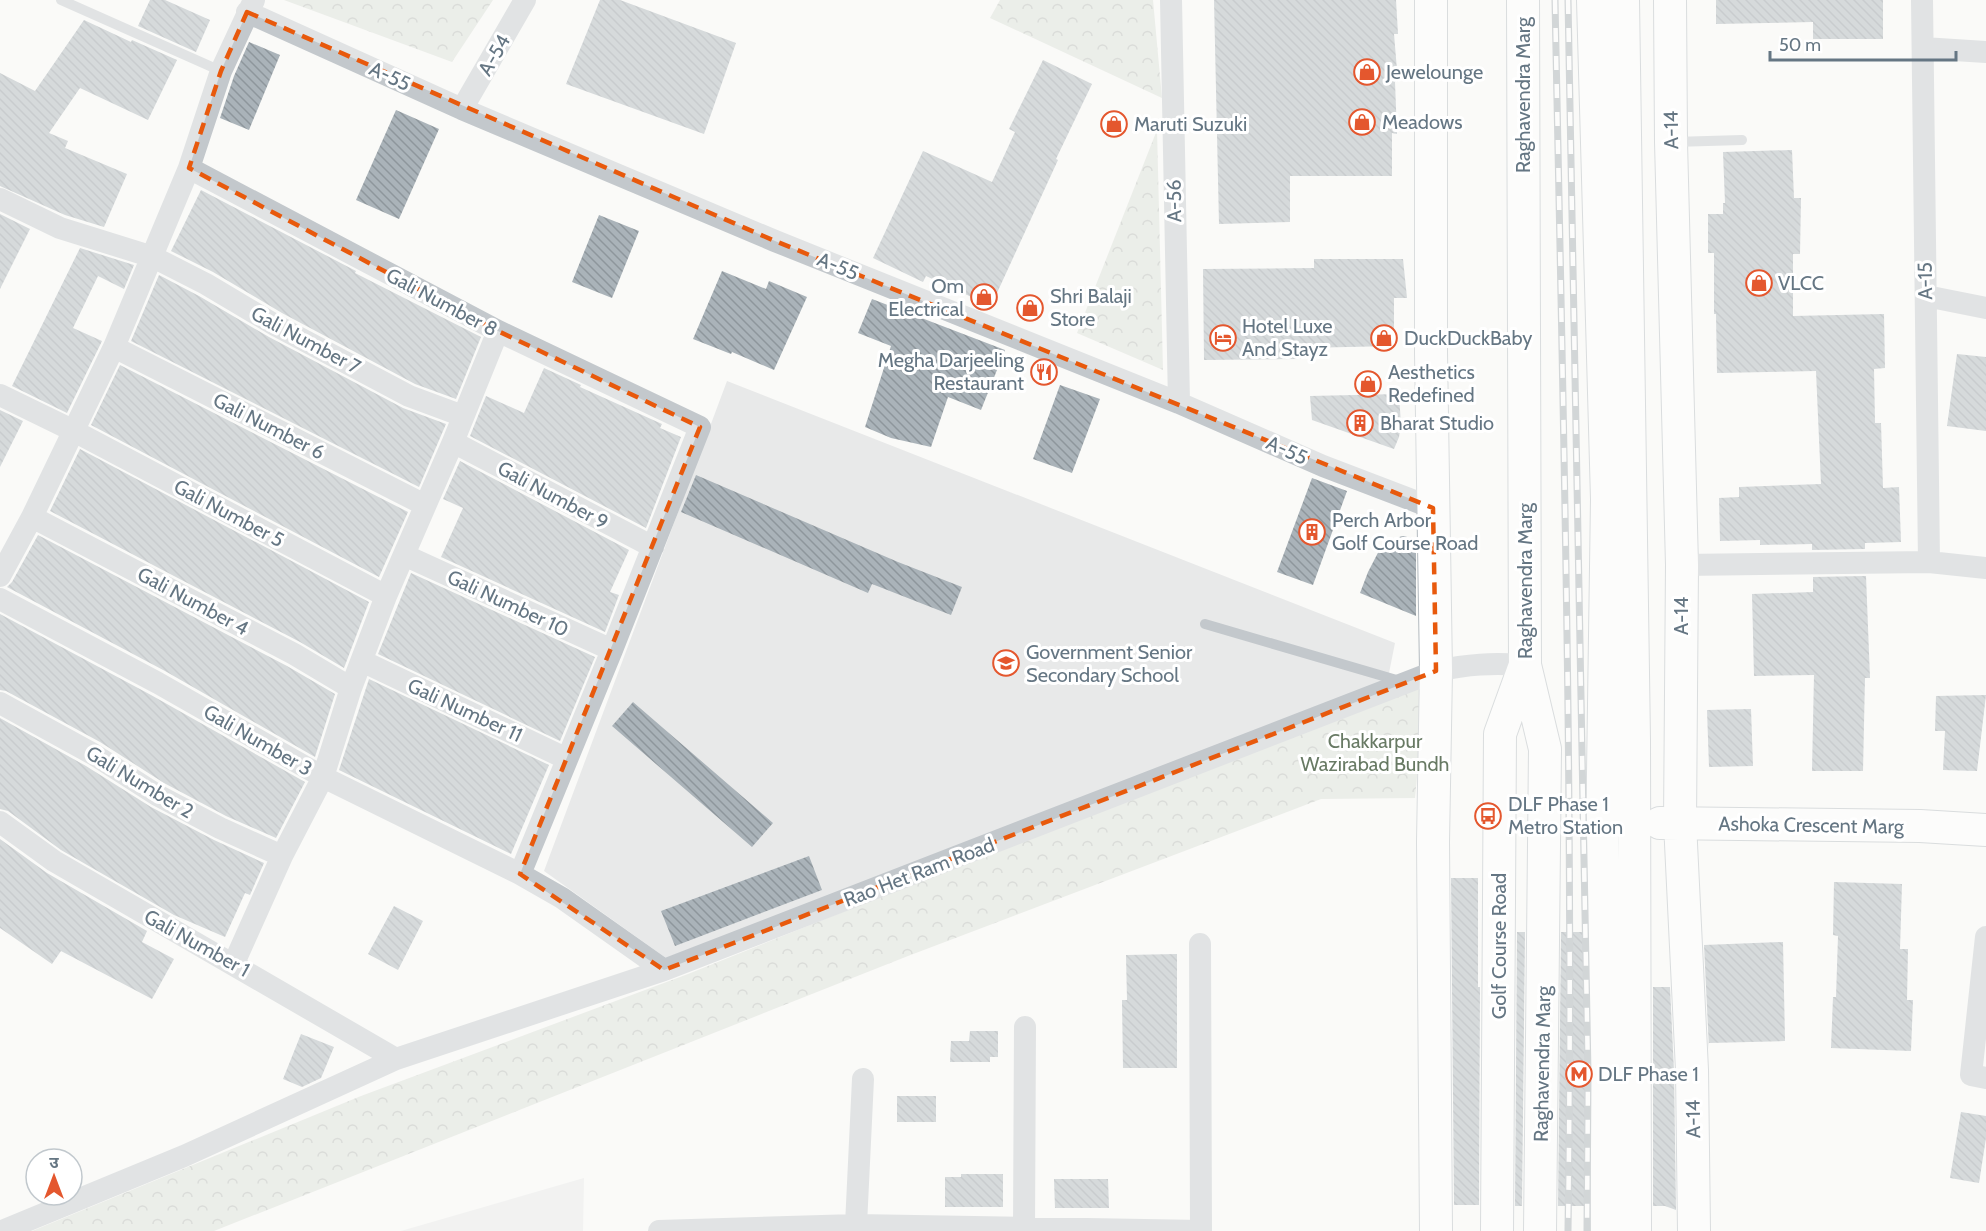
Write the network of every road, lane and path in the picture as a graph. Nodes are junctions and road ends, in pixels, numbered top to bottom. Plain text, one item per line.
1 (61, 0) edge
2 (525, 0) edge
3 (1171, 0) edge
4 (1431, 0) edge
5 (1522, 0) edge
6 (1593, 0) edge
7 (1623, 0) edge
8 (1670, 0) edge
9 (1922, 0) edge
10 (250, 6) edge
11 (1623, 32) junction
12 (1923, 48) junction
13 (1986, 52) edge
14 (221, 71) junction
15 (462, 109) junction
16 (1598, 125) junction
17 (1742, 140) dead end
18 (1671, 142) junction
19 (189, 168) junction
20 (0, 199) edge
21 (153, 257) junction
22 (1926, 296) junction
23 (1986, 308) edge
24 (498, 331) junction
25 (114, 346) junction
26 (0, 395) edge
27 (1179, 403) junction
28 (462, 416) junction
29 (72, 430) junction
30 (453, 442) junction
31 (425, 505) junction
32 (1433, 508) junction
33 (32, 517) junction
34 (653, 547) junction
35 (404, 555) junction
36 (1929, 562) junction
37 (1682, 565) junction
38 (1986, 568) edge
39 (0, 576) edge
40 (386, 596) junction
41 (0, 599) edge
42 (1205, 624) dead end
43 (612, 650) junction
44 (362, 661) junction
45 (1525, 665) junction
46 (1436, 671) junction
47 (1604, 674) junction
48 (1406, 683) junction
49 (351, 688) junction
50 (0, 703) edge
51 (1634, 740) junction
52 (567, 759) junction
53 (324, 777) junction
54 (0, 822) edge
55 (1635, 822) junction
56 (1680, 823) junction
57 (1986, 830) edge
58 (282, 856) junction
59 (520, 874) junction
60 (1986, 937) edge
61 (1200, 944) dead end
62 (234, 963) junction
63 (664, 970) junction
64 (1025, 1027) dead end
65 (396, 1059) junction
66 (1978, 1076) edge
67 (863, 1079) dead end
68 (856, 1225) junction
69 (1024, 1227) junction
70 (2, 1231) edge
71 (659, 1231) edge
72 (1201, 1231) edge
73 (1436, 1231) edge
74 (1497, 1231) edge
75 (1540, 1231) edge
76 (1607, 1231) edge
77 (1635, 1231) edge
78 (1694, 1231) edge

1 - 14 lane
2 - 15 street, A-54
3 - 27 street, A-56
4 - 32 street
5 - 45 street, Raghavendra Marg
6 - 16 street
7 - 11 street
8 - 18 street, A-14
9 - 12 street, A-15
10 - 14 street
10 - 15 street, A-55
11 - 16 street
11 - 51 street
12 - 13 street
12 - 22 street, A-15
14 - 19 street
15 - 27 street, A-55
16 - 47 street
17 - 18 lane
18 - 37 street, A-14
19 - 21 street
19 - 24 street, Gali Number 8
20 - 21 street, Gali Number 7
21 - 25 street
21 - 28 street, Gali Number 7
22 - 23 street
22 - 36 street, A-15
24 - 28 street
24 - 34 street, Gali Number 8
25 - 29 street
25 - 31 street, Gali Number 6
26 - 29 street, Gali Number 5
27 - 32 street, A-55
28 - 30 street
29 - 33 street
29 - 40 street, Gali Number 5
30 - 31 street
30 - 34 street, Gali Number 9
31 - 35 street
32 - 46 street
33 - 39 street
33 - 49 street, Gali Number 4
34 - 43 street
35 - 40 street
35 - 43 street, Gali Number 10
36 - 37 street
36 - 38 street
37 - 56 street, A-14
40 - 44 street
41 - 53 street, Gali Number 3
42 - 48 lane
43 - 52 street
44 - 49 street
44 - 52 street, Gali Number 11
45 - 46 street, Rao Het Ram Road
45 - 74 street, Golf Course Road
45 - 75 street, Raghavendra Marg
46 - 48 street, Rao Het Ram Road
46 - 73 street
47 - 51 street
47 - 76 street
48 - 63 street, Rao Het Ram Road
49 - 53 street
50 - 58 street, Gali Number 2
51 - 55 street
52 - 59 street
53 - 58 street
53 - 59 street, Gali Number 3
54 - 62 street, Gali Number 1
55 - 56 street, Ashoka Crescent Marg
55 - 77 street
56 - 57 street, Ashoka Crescent Marg
56 - 78 street, A-14
58 - 62 street
59 - 63 street, Gali Number 3
60 - 66 street
61 - 72 street
62 - 65 street, Gali Number 1
63 - 65 street, Rao Het Ram Road
64 - 69 street
65 - 70 street, Rao Het Ram Road
67 - 68 street
68 - 69 street
68 - 71 street
69 - 72 street

